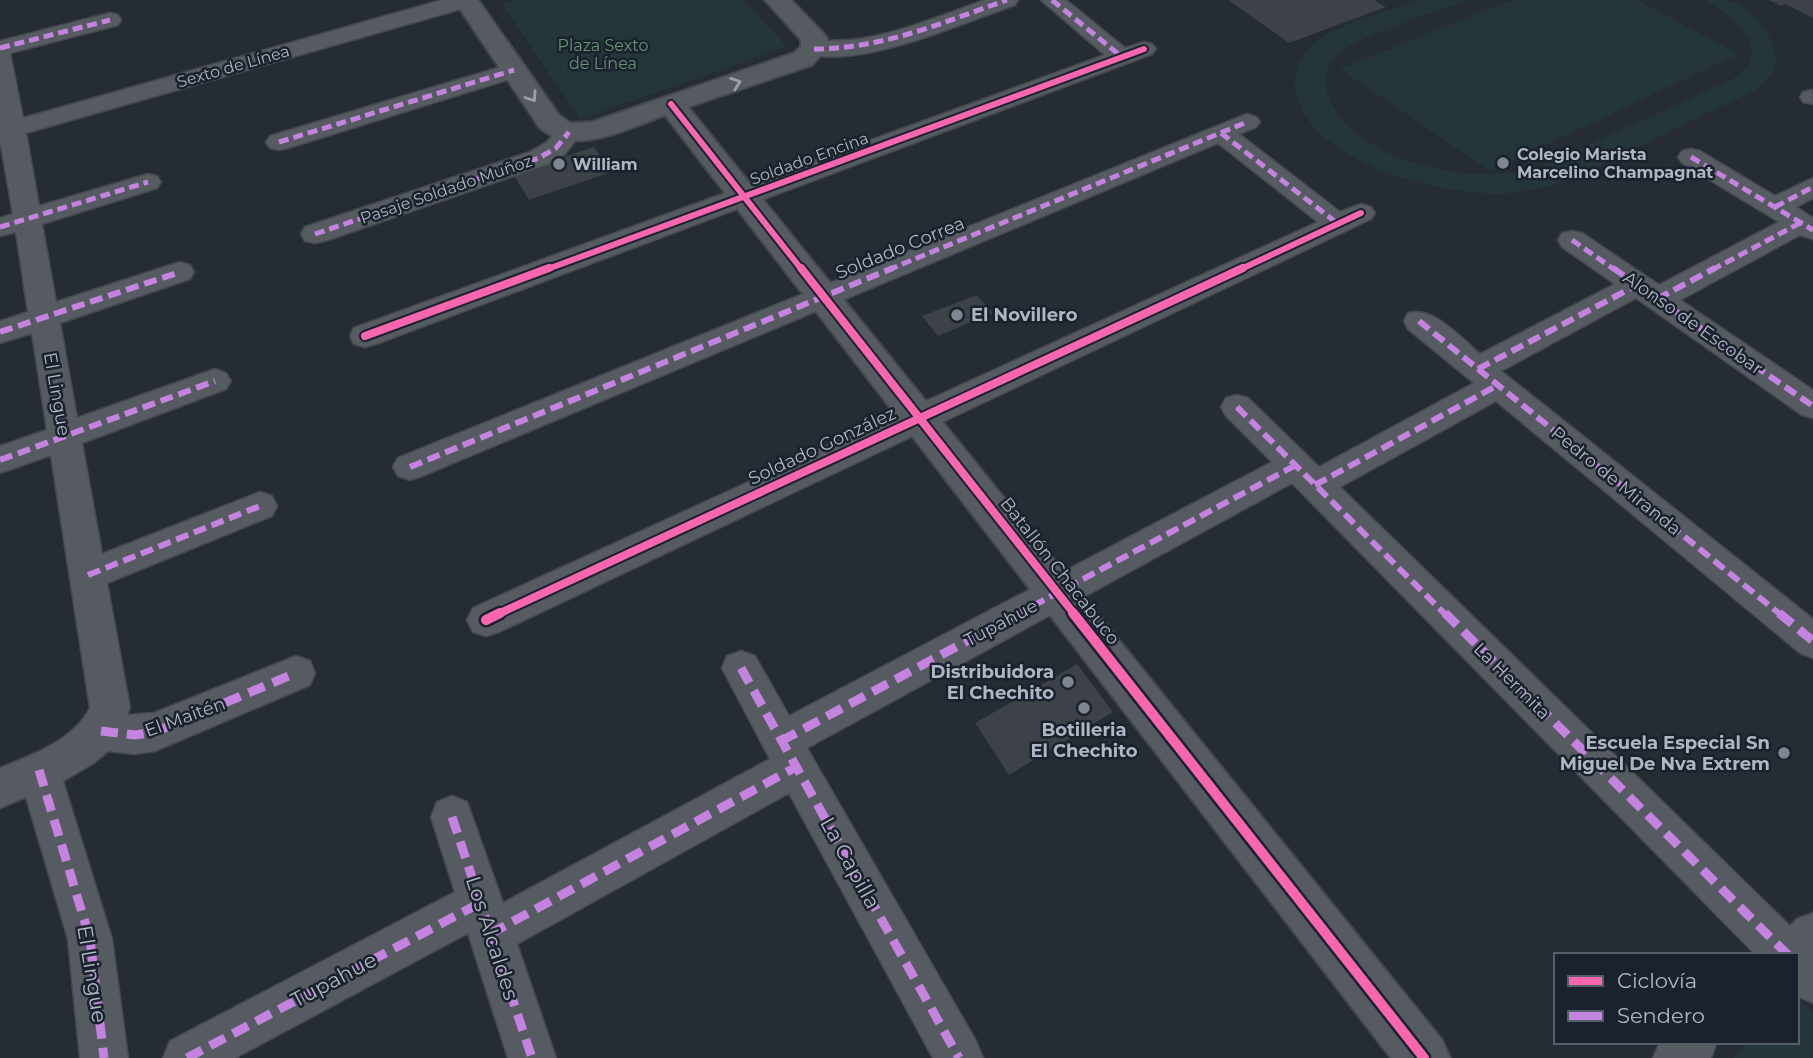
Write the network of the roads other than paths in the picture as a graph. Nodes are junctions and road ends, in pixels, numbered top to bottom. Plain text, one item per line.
1 (467, 0) edge
2 (777, 0) edge
3 (1007, 0) edge
4 (1052, 0) edge
5 (110, 20) dead end
6 (0, 48) edge
7 (814, 49) junction
8 (0, 56) edge
9 (514, 70) junction
10 (671, 104) junction
11 (6, 130) edge
12 (569, 132) junction
13 (279, 142) dead end
14 (1691, 157) dead end
15 (148, 182) dead end
16 (1813, 187) edge
17 (744, 197) junction
18 (1775, 207) junction
19 (1349, 218) joint
20 (14, 223) edge
21 (1807, 226) edge
22 (315, 234) dead end
23 (1572, 240) dead end
24 (180, 272) dead end
25 (1647, 292) junction
26 (823, 297) junction
27 (44, 317) junction
28 (1419, 321) dead end
29 (0, 332) edge
30 (365, 336) dead end
31 (1488, 377) junction
32 (215, 381) dead end
33 (1813, 406) edge
34 (1237, 407) dead end
35 (919, 418) junction
36 (64, 437) junction
37 (0, 460) edge
38 (410, 467) dead end
39 (1305, 475) junction
40 (260, 506) dead end
41 (88, 575) junction
42 (1057, 593) junction
43 (486, 620) dead end
44 (1813, 641) edge
45 (741, 668) dead end
46 (296, 673) dead end
47 (101, 731) junction
48 (789, 754) junction
49 (39, 770) junction
50 (0, 788) edge
51 (452, 817) dead end
52 (485, 918) junction
53 (1813, 935) edge
54 (1788, 953) edge
55 (1792, 953) edge
56 (1799, 966) edge
57 (1813, 980) edge
58 (1692, 1044) edge
59 (104, 1058) edge
60 (187, 1058) edge
61 (532, 1058) edge
62 (959, 1058) edge
63 (1423, 1058) edge
64 (1677, 1058) edge

1 - 9 street
1 - 11 street, Sexto de Línea
2 - 7 street
3 - 7 street
4 - 17 street, Soldado Encina
5 - 6 street
10 -> 7 street
8 - 11 street, El Lingue
9 -> 12 street
9 - 13 street
10 - 12 street
10 - 17 street, Batallón Chacabuco
11 - 20 street, El Lingue
12 - 22 street, Pasaje Soldado Muñoz
14 - 18 street
15 - 20 street
16 - 18 street
17 - 26 street, Batallón Chacabuco
17 - 30 street, Soldado Encina
18 - 21 street
19 - 26 street, Soldado Correa
19 - 35 street, Soldado González
20 - 27 street, El Lingue
21 - 25 street, Tupahue
23 - 25 street, Alonso de Escobar
24 - 27 street
25 - 31 street, Tupahue
25 - 33 street, Alonso de Escobar
26 - 35 street, Batallón Chacabuco
26 - 38 street, Soldado Correa
27 - 29 street
27 - 36 street, El Lingue
28 - 31 street, Pedro de Miranda
31 - 39 street, Tupahue
31 - 44 street, Pedro de Miranda
32 - 36 street
34 - 39 street, La Hermita
35 - 42 street, Batallón Chacabuco
35 - 43 street, Soldado González
36 - 37 street
36 - 41 street, El Lingue
39 - 42 street, Tupahue
39 - 54 street, La Hermita
40 - 41 street
41 - 47 street, El Lingue
42 - 48 street, Tupahue
42 - 63 street, Batallón Chacabuco
45 - 48 street, La Capilla
46 - 47 street, El Maitén
47 - 49 street
48 - 52 street, Tupahue
48 - 62 street, La Capilla
49 - 50 street
49 - 59 street, El Lingue
51 - 52 street, Los Alcaldes
52 - 60 street, Tupahue
52 - 61 street, Los Alcaldes
53 - 55 street
56 - 57 street
58 - 64 street

